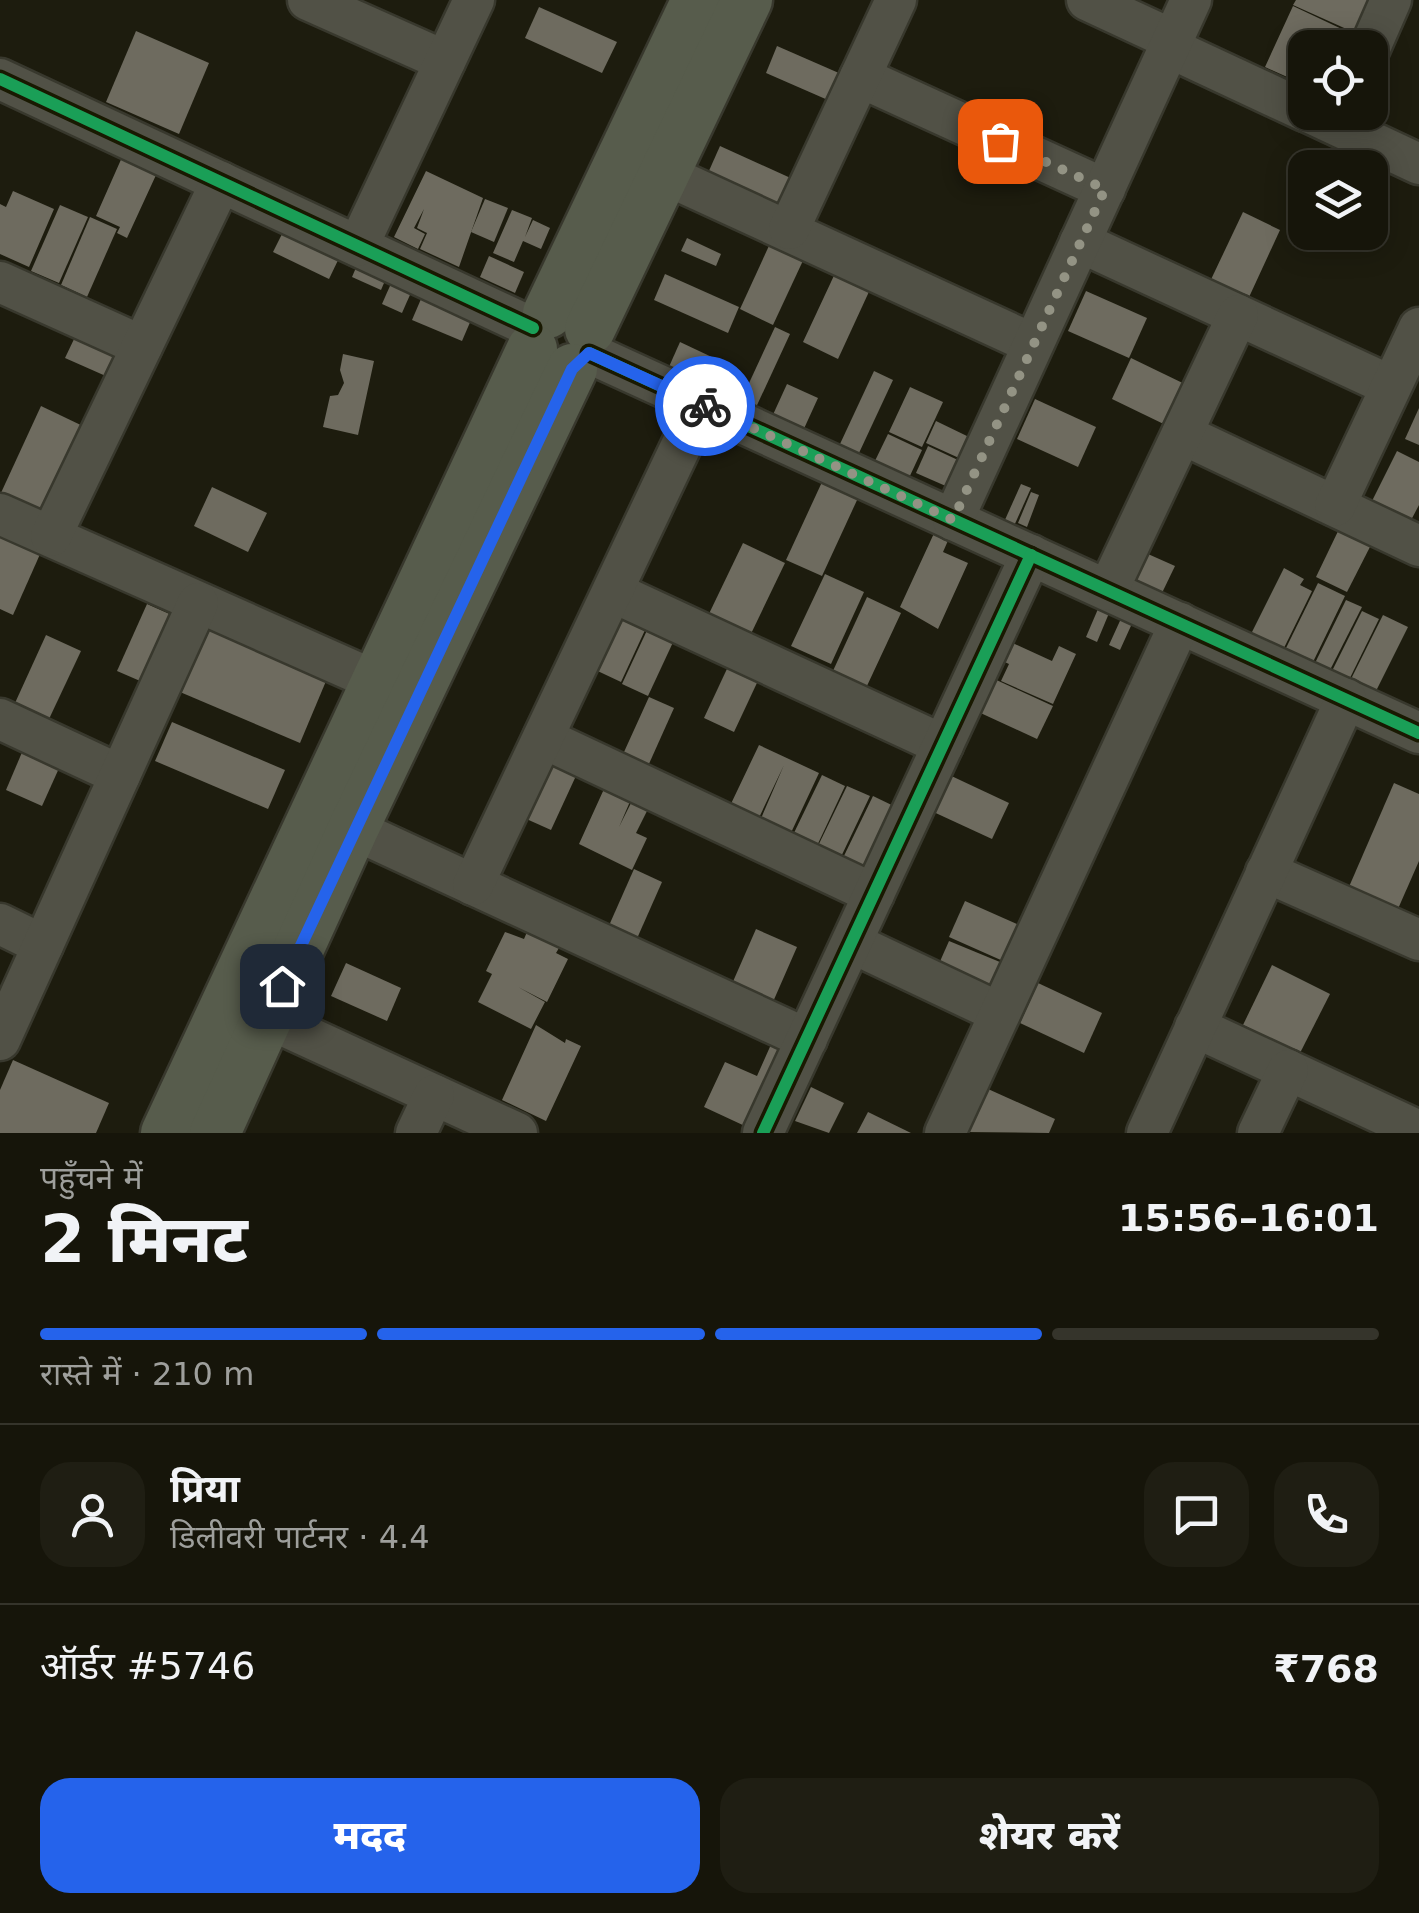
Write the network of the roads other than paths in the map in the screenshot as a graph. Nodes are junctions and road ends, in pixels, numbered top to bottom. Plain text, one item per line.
1 (308, 0) edge
2 (474, 0) edge
3 (697, 0) edge
4 (747, 0) edge
5 (896, 0) edge
6 (1088, 0) edge
7 (1191, 0) edge
8 (1391, 0) edge
9 (1378, 30) edge
10 (1172, 44) junction
11 (445, 61) junction
12 (860, 77) junction
13 (0, 78) edge
14 (1288, 99) edge
15 (1352, 130) edge
16 (1419, 164) edge
17 (664, 174) junction
18 (221, 182) junction
19 (1105, 189) junction
20 (789, 229) junction
21 (1080, 242) junction
22 (358, 246) junction
23 (0, 282) edge
24 (1238, 315) junction
25 (1419, 328) edge
26 (561, 340) junction
27 (1034, 344) junction
28 (142, 346) junction
29 (1391, 386) junction
30 (701, 404) junction
31 (1182, 434) junction
32 (1336, 506) junction
33 (0, 514) edge
34 (953, 520) junction
35 (50, 536) junction
36 (1419, 546) edge
37 (1031, 555) junction
38 (1108, 590) junction
39 (612, 592) junction
40 (198, 603) junction
41 (1180, 623) junction
42 (395, 690) junction
43 (1346, 699) junction
44 (0, 720) edge
45 (1419, 733) edge
46 (543, 738) junction
47 (943, 745) junction
48 (120, 774) junction
49 (353, 829) junction
50 (1266, 872) junction
51 (474, 885) junction
52 (874, 894) junction
53 (0, 924) edge
54 (1419, 940) edge
55 (852, 943) junction
56 (43, 945) junction
57 (1000, 1013) junction
58 (268, 1018) junction
59 (1195, 1027) junction
60 (807, 1039) junction
61 (0, 1040) edge
62 (1288, 1070) junction
63 (434, 1095) junction
64 (1419, 1131) edge
65 (166, 1133) edge
66 (215, 1133) edge
67 (416, 1133) edge
68 (517, 1133) edge
69 (763, 1133) edge
70 (945, 1133) edge
71 (1147, 1133) edge
72 (1258, 1133) edge

1 - 11 street
2 - 11 street
3 - 26 main road
4 - 17 main road
5 - 12 street
6 - 10 street
7 - 10 street
8 - 9 street
10 - 14 street
10 - 19 street
11 - 22 street
12 - 19 street
12 - 20 street
13 - 18 street
15 - 16 street
17 - 20 street
17 - 26 main road
18 - 22 street
18 - 28 street
19 - 21 street
20 - 27 street
21 - 24 street
21 - 27 street
22 - 26 street
23 - 28 street
24 - 29 street
24 - 31 street
25 - 29 street
26 - 30 street
26 - 42 main road
27 - 34 street
28 - 35 street
29 - 32 street
30 - 34 street
30 - 39 street
31 - 32 street
31 - 38 street
32 - 36 street
33 - 35 street
34 - 37 street
35 - 40 street
37 - 38 street
37 - 47 street
38 - 41 street
39 - 46 street
39 - 47 street
40 - 42 street
40 - 48 street
41 - 43 street
41 - 57 street
42 - 49 main road
42 - 65 main road
43 - 45 street
43 - 50 street
44 - 48 street
46 - 51 street
46 - 52 street
47 - 52 street
48 - 56 street
49 - 51 street
49 - 58 main road
50 - 54 street
50 - 59 street
51 - 60 street
52 - 55 street
53 - 56 street
55 - 57 street
55 - 60 street
56 - 61 street
57 - 70 street
58 - 63 street
58 - 66 main road
59 - 62 street
59 - 71 street
60 - 69 street
62 - 64 street
62 - 72 street
63 - 67 street
63 - 68 street

